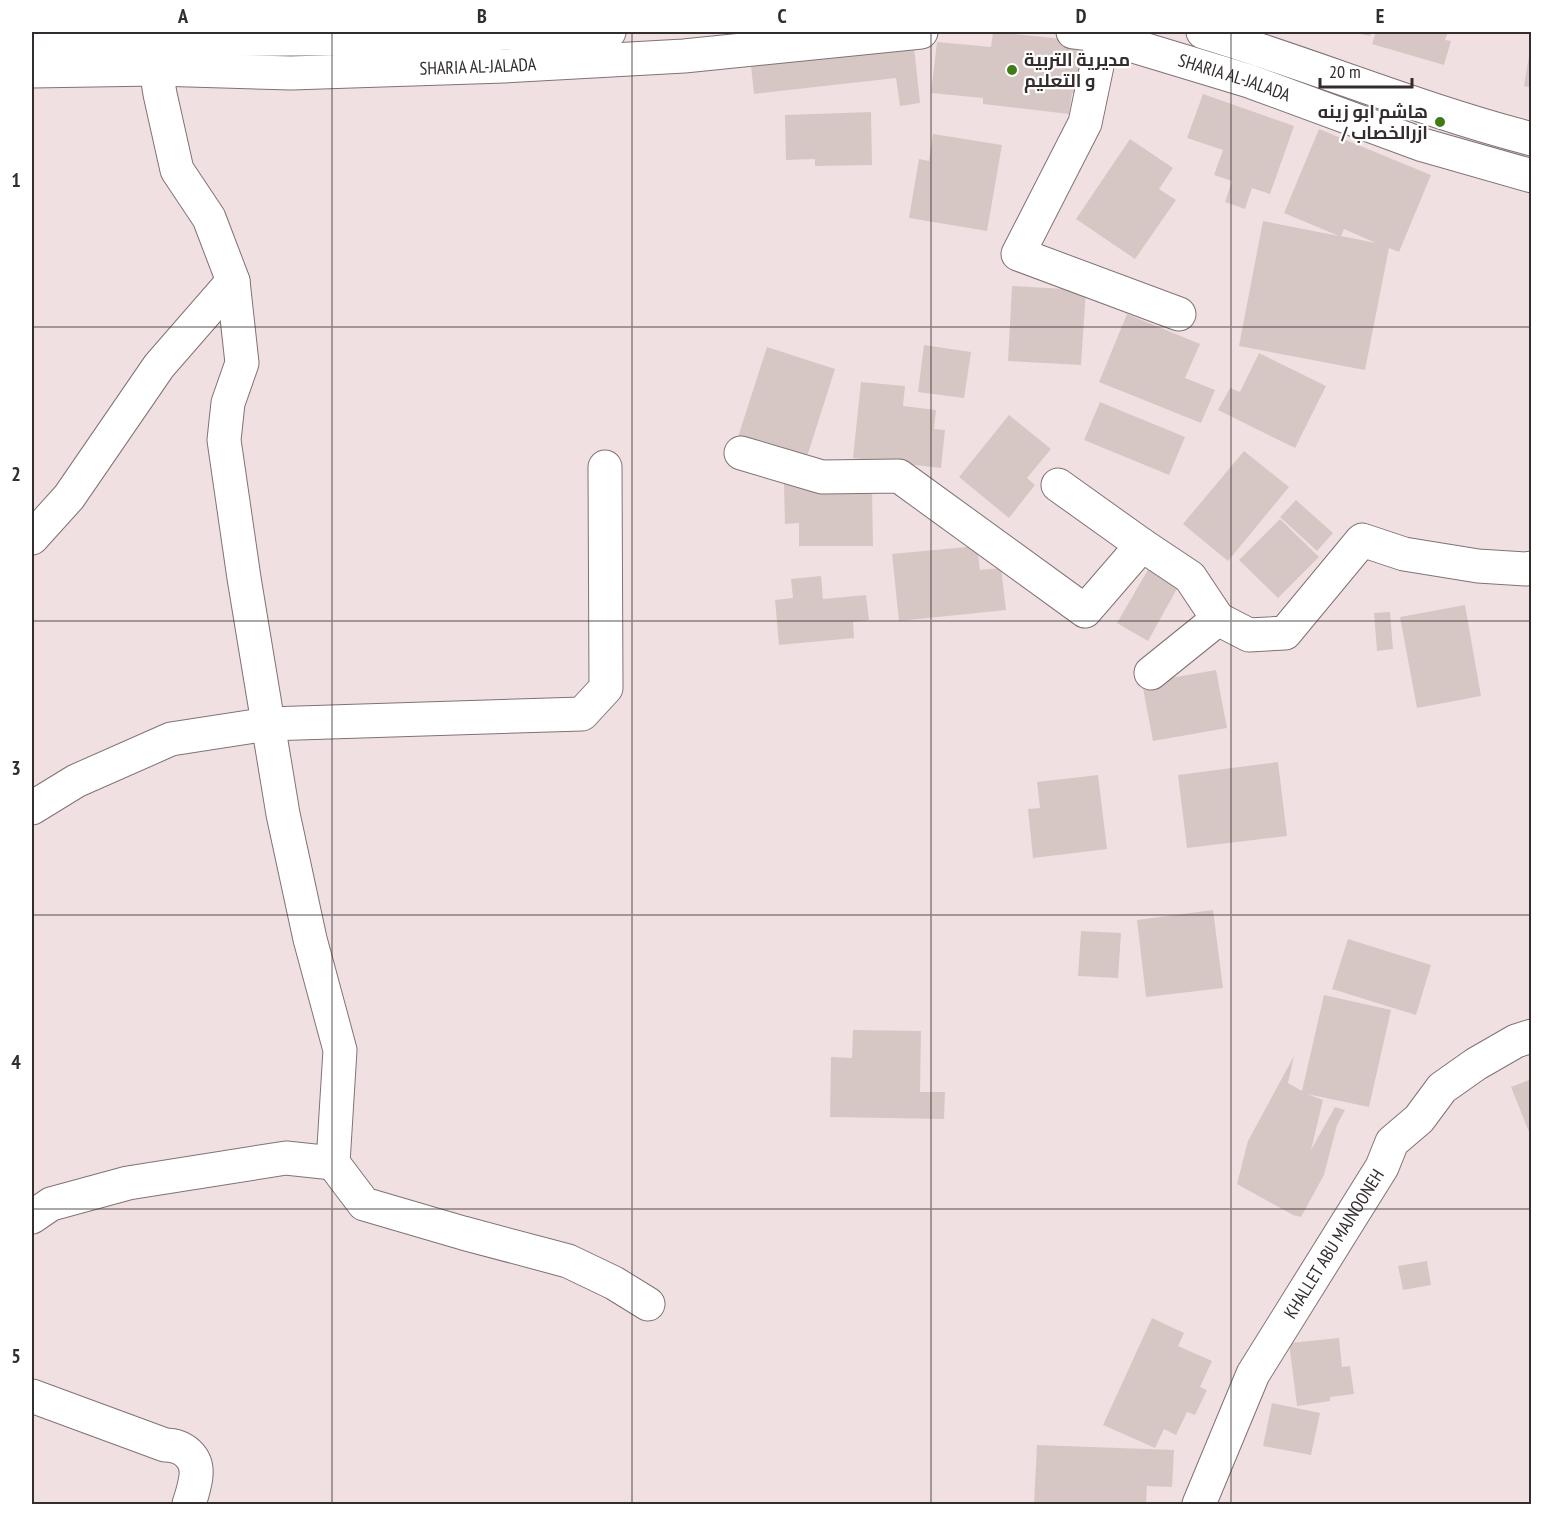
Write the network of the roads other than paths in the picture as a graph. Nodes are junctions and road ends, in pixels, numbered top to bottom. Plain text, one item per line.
1 (505, 32) edge
2 (609, 32) edge
3 (921, 32) edge
4 (1203, 32) edge
5 (1088, 34) edge
6 (141, 40) junction
7 (1257, 40) edge
8 (32, 41) edge
9 (504, 66) junction
10 (156, 69) junction
11 (32, 71) edge
12 (1532, 139) edge
13 (1532, 176) edge
14 (233, 281) junction
15 (1179, 314) dead end
16 (741, 453) dead end
17 (605, 467) dead end
18 (1058, 485) dead end
19 (32, 538) edge
20 (1142, 545) junction
21 (1532, 568) edge
22 (1218, 619) junction
23 (1151, 673) dead end
24 (268, 724) junction
25 (32, 808) edge
26 (1532, 1036) edge
27 (333, 1163) junction
28 (32, 1217) edge
29 (648, 1304) dead end
30 (32, 1396) edge
31 (189, 1504) edge
32 (1199, 1504) edge

1 - 2 street, SHARIA AL-JALADA
1 - 6 street, SHARIA AL-JALADA
1 - 9 street
3 - 9 street, SHARIA AL-JALADA
4 - 7 street, SHARIA AL-JALADA
5 - 13 street, SHARIA AL-JALADA
5 - 15 street
6 - 8 street, SHARIA AL-JALADA
6 - 10 street
7 - 12 street, SHARIA AL-JALADA
9 - 10 street, SHARIA AL-JALADA
10 - 11 street, SHARIA AL-JALADA
10 - 14 street
14 - 19 street
14 - 24 street
16 - 20 street
17 - 24 street
18 - 20 street
20 - 22 street
21 - 22 street
22 - 23 street
24 - 25 street
24 - 27 street
26 - 32 street, KHALLET ABU MAJNOONEH
27 - 28 street
27 - 29 street
30 - 31 street

